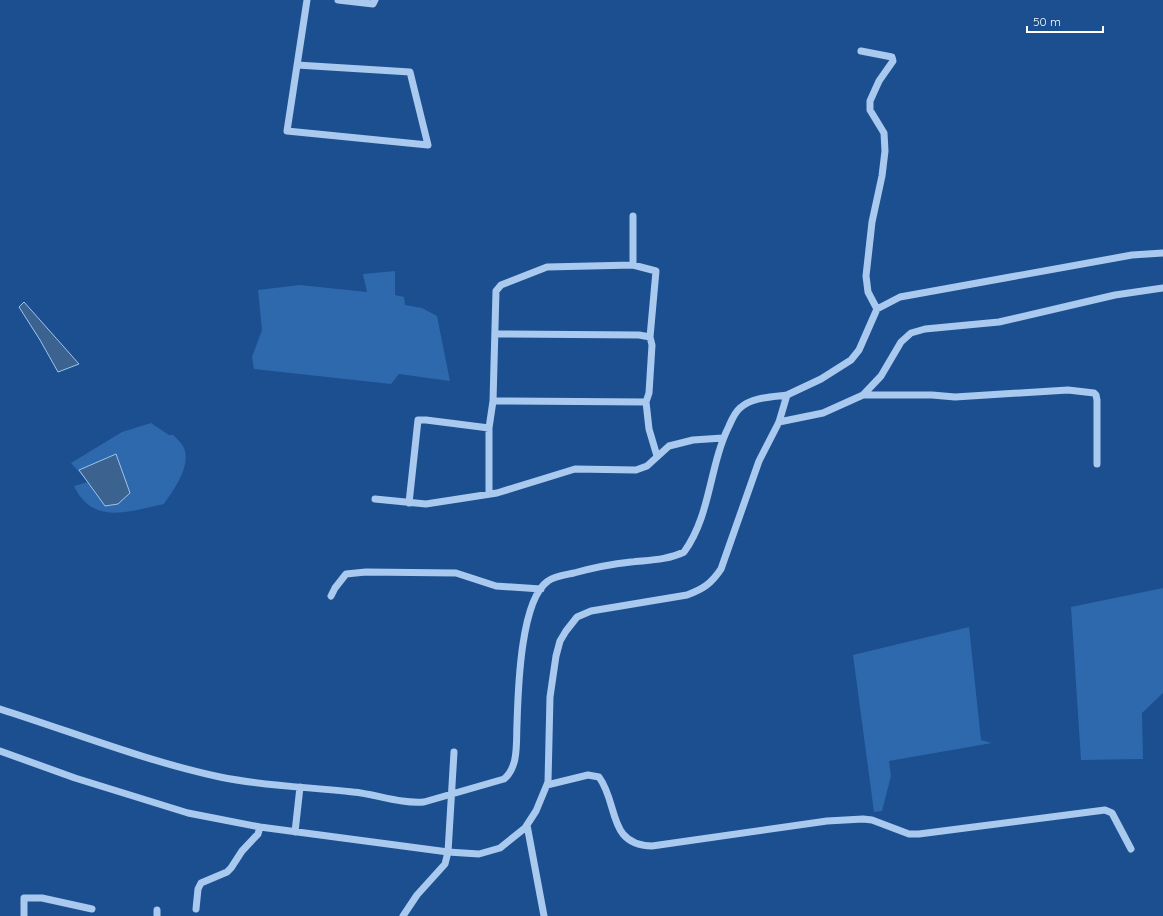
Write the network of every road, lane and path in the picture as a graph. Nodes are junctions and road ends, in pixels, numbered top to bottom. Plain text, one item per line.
1 (307, 0) edge
2 (338, 0) edge
3 (375, 0) edge
4 (861, 51) dead end
5 (297, 65) junction
6 (633, 216) dead end
7 (1163, 253) edge
8 (633, 265) junction
9 (1163, 288) edge
10 (877, 309) junction
11 (495, 334) junction
12 (650, 337) junction
13 (787, 395) junction
14 (863, 395) junction
15 (493, 401) junction
16 (646, 402) junction
17 (779, 422) junction
18 (488, 428) junction
19 (723, 438) junction
20 (657, 456) junction
21 (1097, 464) dead end
22 (489, 494) junction
23 (375, 499) dead end
24 (409, 503) junction
25 (541, 589) junction
26 (331, 596) dead end
27 (0, 709) edge
28 (0, 751) edge
29 (454, 752) dead end
30 (547, 785) junction
31 (300, 787) junction
32 (452, 793) junction
33 (527, 825) junction
34 (260, 827) junction
35 (295, 832) junction
36 (1131, 849) dead end
37 (448, 852) junction
38 (92, 909) dead end
39 (196, 909) dead end
40 (24, 916) edge
41 (403, 916) edge
42 (544, 916) edge

1 - 5 street
2 - 3 street
4 - 10 street
5 - 5 street
6 - 8 street
7 - 10 street
8 - 11 street
8 - 12 street
9 - 14 street
10 - 13 street
11 - 12 street
11 - 15 street
12 - 16 street
13 - 17 street
13 - 19 street
14 - 17 street
14 - 21 street
15 - 16 street
15 - 18 street
16 - 20 street
17 - 30 street
18 - 22 street
18 - 24 street
19 - 20 street
19 - 25 street
20 - 22 street
22 - 24 street
23 - 24 street
25 - 26 street
25 - 32 street
27 - 31 street
28 - 34 street
29 - 32 street
30 - 33 street
30 - 36 street
31 - 32 street
31 - 35 street
32 - 37 street
33 - 37 street
33 - 42 street
34 - 35 street
34 - 39 street
35 - 37 street
37 - 41 street
38 - 40 street

